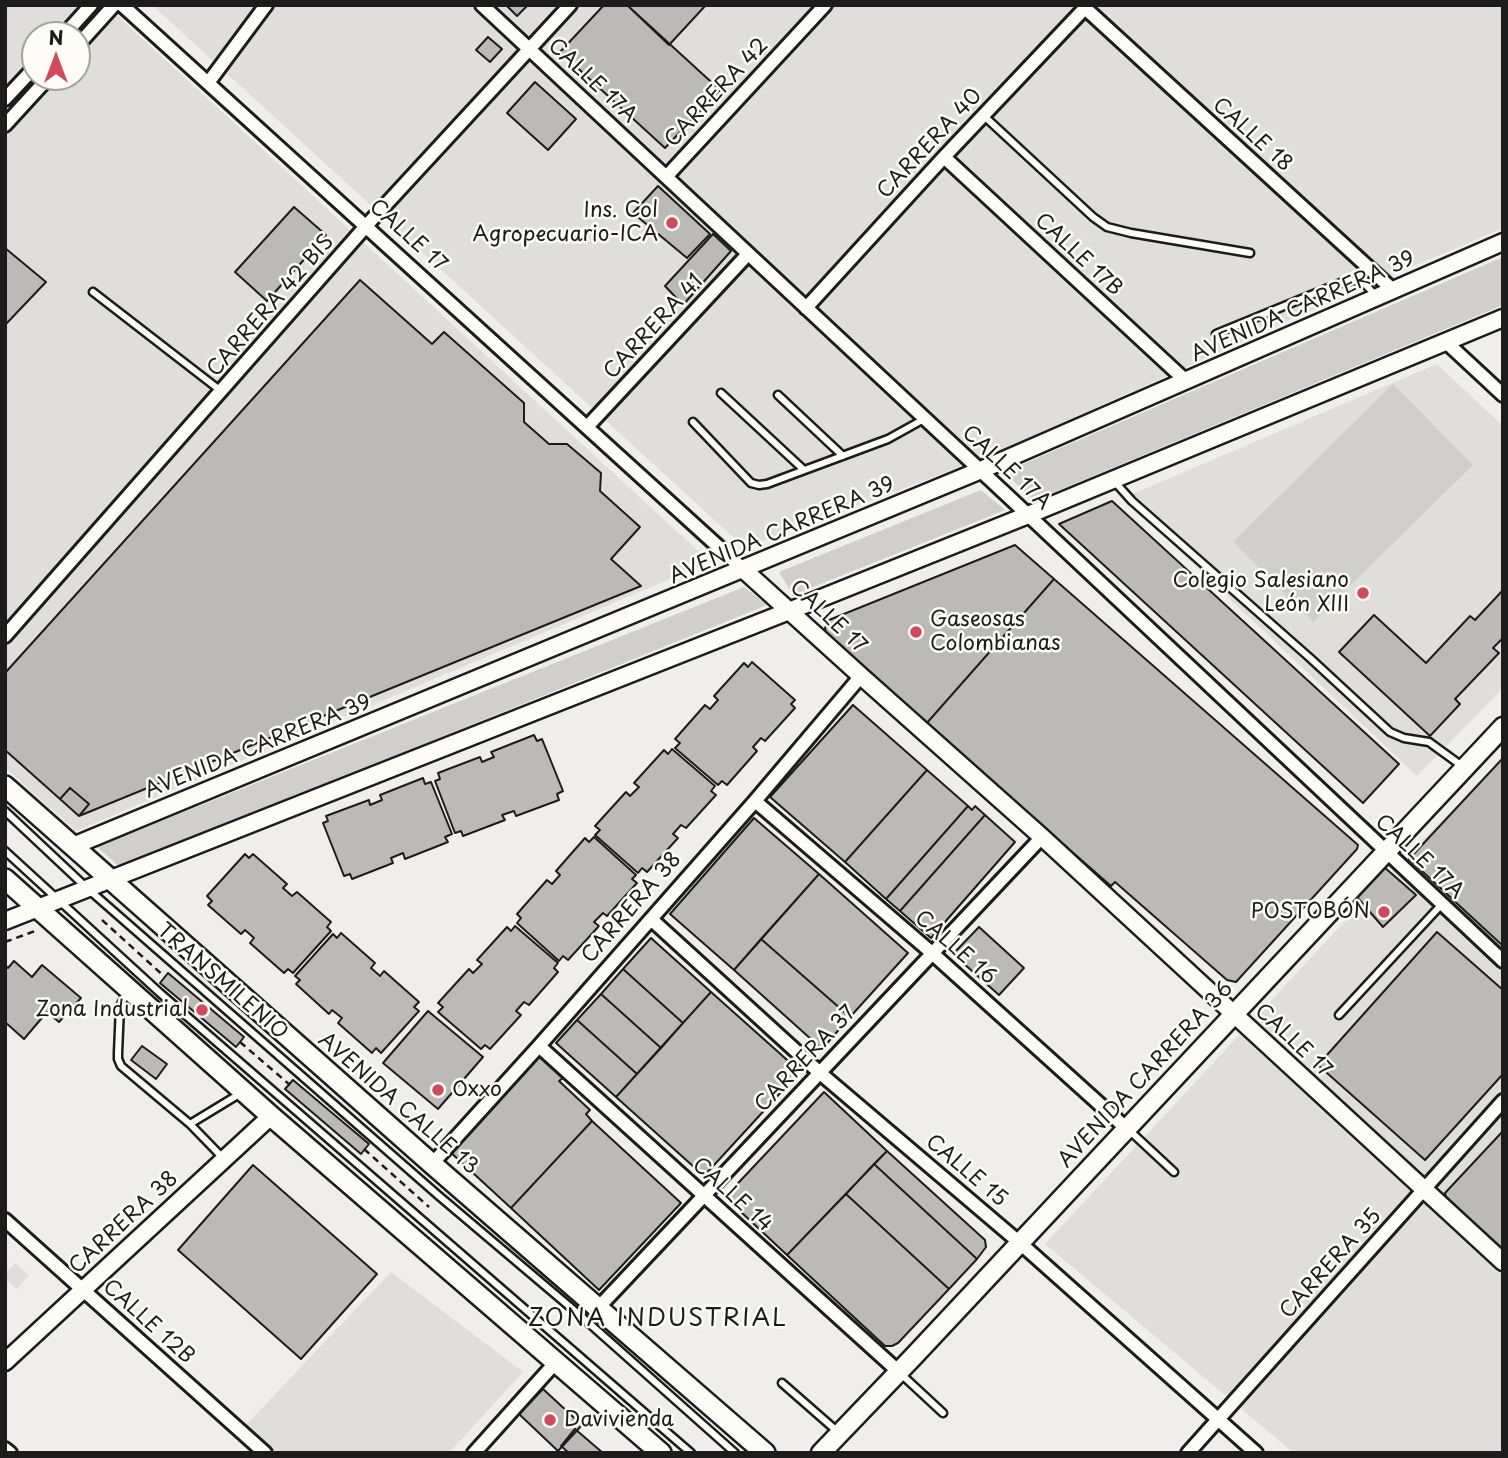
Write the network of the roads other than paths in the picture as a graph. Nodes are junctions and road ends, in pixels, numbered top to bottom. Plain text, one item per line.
1 (91, 5) edge
2 (114, 5) edge
3 (122, 5) edge
4 (266, 5) edge
5 (482, 5) edge
6 (570, 5) edge
7 (825, 5) edge
8 (1084, 8) joint
9 (77, 21) edge
10 (91, 30) edge
11 (530, 50) junction
12 (21, 81) edge
13 (208, 83) junction
14 (36, 91) edge
15 (5, 99) edge
16 (983, 115) junction
17 (5, 125) edge
18 (944, 157) junction
19 (666, 177) junction
20 (366, 226) junction
21 (1503, 242) edge
22 (1250, 253) dead end
23 (748, 254) junction
24 (1393, 290) junction
25 (93, 292) dead end
26 (1377, 297) junction
27 (806, 308) junction
28 (1503, 318) edge
29 (1216, 334) dead end
30 (1446, 342) junction
31 (1186, 381) junction
32 (221, 391) junction
33 (721, 393) dead end
34 (778, 395) dead end
35 (1503, 395) edge
36 (925, 418) junction
37 (693, 422) dead end
38 (587, 427) junction
39 (842, 456) junction
40 (804, 471) junction
41 (981, 471) junction
42 (1113, 480) junction
43 (1028, 515) junction
44 (744, 570) junction
45 (789, 611) junction
46 (5, 636) edge
47 (861, 676) junction
48 (1503, 727) edge
49 (1465, 768) junction
50 (5, 786) edge
51 (755, 801) junction
52 (5, 811) edge
53 (1042, 837) junction
54 (73, 846) junction
55 (5, 851) edge
56 (1387, 852) junction
57 (5, 878) edge
58 (110, 880) junction
59 (88, 889) junction
60 (58, 900) junction
61 (1442, 904) junction
62 (38, 908) junction
63 (651, 919) junction
64 (5, 921) edge
65 (932, 953) junction
66 (1503, 961) edge
67 (129, 989) junction
68 (1233, 1014) junction
69 (1339, 1015) dead end
70 (539, 1046) junction
71 (820, 1073) junction
72 (244, 1091) junction
73 (1503, 1101) edge
74 (271, 1116) junction
75 (190, 1124) junction
76 (1126, 1128) junction
77 (224, 1159) junction
78 (432, 1164) junction
79 (1174, 1172) dead end
80 (1423, 1189) junction
81 (704, 1196) junction
82 (5, 1220) edge
83 (1020, 1243) junction
84 (1503, 1262) edge
85 (83, 1290) junction
86 (598, 1308) junction
87 (5, 1362) edge
88 (556, 1362) junction
89 (899, 1372) junction
90 (782, 1383) dead end
91 (943, 1413) dead end
92 (1217, 1419) junction
93 (840, 1433) junction
94 (5, 1449) edge
95 (10, 1453) edge
96 (265, 1453) edge
97 (474, 1453) edge
98 (661, 1453) edge
99 (691, 1453) edge
100 (735, 1453) edge
101 (765, 1453) edge
102 (821, 1453) edge
103 (1188, 1453) edge
104 (1256, 1453) edge

1 - 9 street
2 - 10 street
3 - 13 street, CALLE 17
4 - 13 street
5 - 11 street, CALLE 17A
6 - 11 street, CARRERA 42 BIS
7 - 19 street, CARRERA 42
8 - 16 street, CARRERA 40
8 - 24 street, CALLE 18
11 - 19 street, CALLE 17A
11 - 20 street, CARRERA 42 BIS
12 - 15 street
13 - 20 street, CALLE 17
14 - 17 street
16 - 18 street, CARRERA 40
16 - 22 lane
18 - 27 street, CARRERA 40
18 - 31 street, CALLE 17B
19 - 23 street, CALLE 17A
20 - 32 street, CARRERA 42 BIS
20 - 38 street, CALLE 17
21 - 24 street, AVENIDA CARRERA 39
23 - 27 street, CALLE 17A
23 - 38 street, CARRERA 41
24 - 26 street, AVENIDA CARRERA 39
25 - 32 lane
26 - 29 lane
26 - 31 street, AVENIDA CARRERA 39
27 - 36 street, CALLE 17A
28 - 30 street
30 - 35 street
30 - 42 street
31 - 41 street, AVENIDA CARRERA 39
32 - 46 street, CARRERA 42 BIS
33 - 40 lane
34 - 39 lane
36 - 39 lane
36 - 41 street, CALLE 17A
37 - 40 lane
38 - 44 street, CALLE 17
39 - 40 lane
41 - 43 street, CALLE 17A
41 - 44 street, AVENIDA CARRERA 39
42 - 43 street
42 - 49 lane
43 - 45 street
43 - 56 street, CALLE 17A
44 - 45 street, CALLE 17
44 - 54 street, AVENIDA CARRERA 39
45 - 47 street, CALLE 17
45 - 58 street
47 - 51 street, CARRERA 38
47 - 53 street, CALLE 17
48 - 49 main road, AVENIDA CARRERA 36
49 - 56 main road, AVENIDA CARRERA 36
50 - 54 main road, AVENIDA CALLE 13
51 - 63 street, CARRERA 38
51 - 65 street, CALLE 16
52 - 59 lane, TRANSMILENIO
53 - 65 street, CARRERA 37
53 - 68 street, CALLE 17
54 - 58 main road, AVENIDA CALLE 13
55 - 60 lane
56 - 61 street, CALLE 17A
56 - 68 main road, AVENIDA CARRERA 36
57 - 62 main road
58 - 59 street
58 - 78 main road, AVENIDA CALLE 13
59 - 60 street
59 - 100 lane, TRANSMILENIO
60 - 62 street
60 - 99 lane
61 - 66 street, CALLE 17A
61 - 69 lane
62 - 64 street
62 - 67 main road
63 - 70 street, CARRERA 38
63 - 71 street, CALLE 15
65 - 71 street, CARRERA 37
65 - 76 street, CALLE 16
67 - 72 main road
67 - 75 lane
68 - 76 main road, AVENIDA CARRERA 36
68 - 80 street, CALLE 17
70 - 78 street, CARRERA 38
70 - 81 street, CALLE 14
71 - 81 street, CARRERA 37
71 - 83 street, CALLE 15
72 - 74 main road
72 - 75 lane
73 - 80 street, CARRERA 35
74 - 77 street, CARRERA 38
74 - 88 main road
75 - 77 lane
76 - 79 lane
76 - 83 main road, AVENIDA CARRERA 36
77 - 85 street, CARRERA 38
78 - 86 main road, AVENIDA CALLE 13
80 - 84 street, CALLE 17
80 - 92 street, CARRERA 35
81 - 86 street, CARRERA 37
81 - 89 street, CALLE 14
82 - 85 street, CALLE 12B
83 - 89 main road, AVENIDA CARRERA 36
83 - 92 street, CALLE 15
85 - 87 street, CARRERA 38
85 - 96 street, CALLE 12B
86 - 101 main road, AVENIDA CALLE 13
88 - 97 street
88 - 98 main road
89 - 91 lane
89 - 93 main road, AVENIDA CARRERA 36
90 - 93 lane
92 - 103 street, CARRERA 35
92 - 104 street, CALLE 15
93 - 102 main road, AVENIDA CARRERA 36
94 - 95 street

